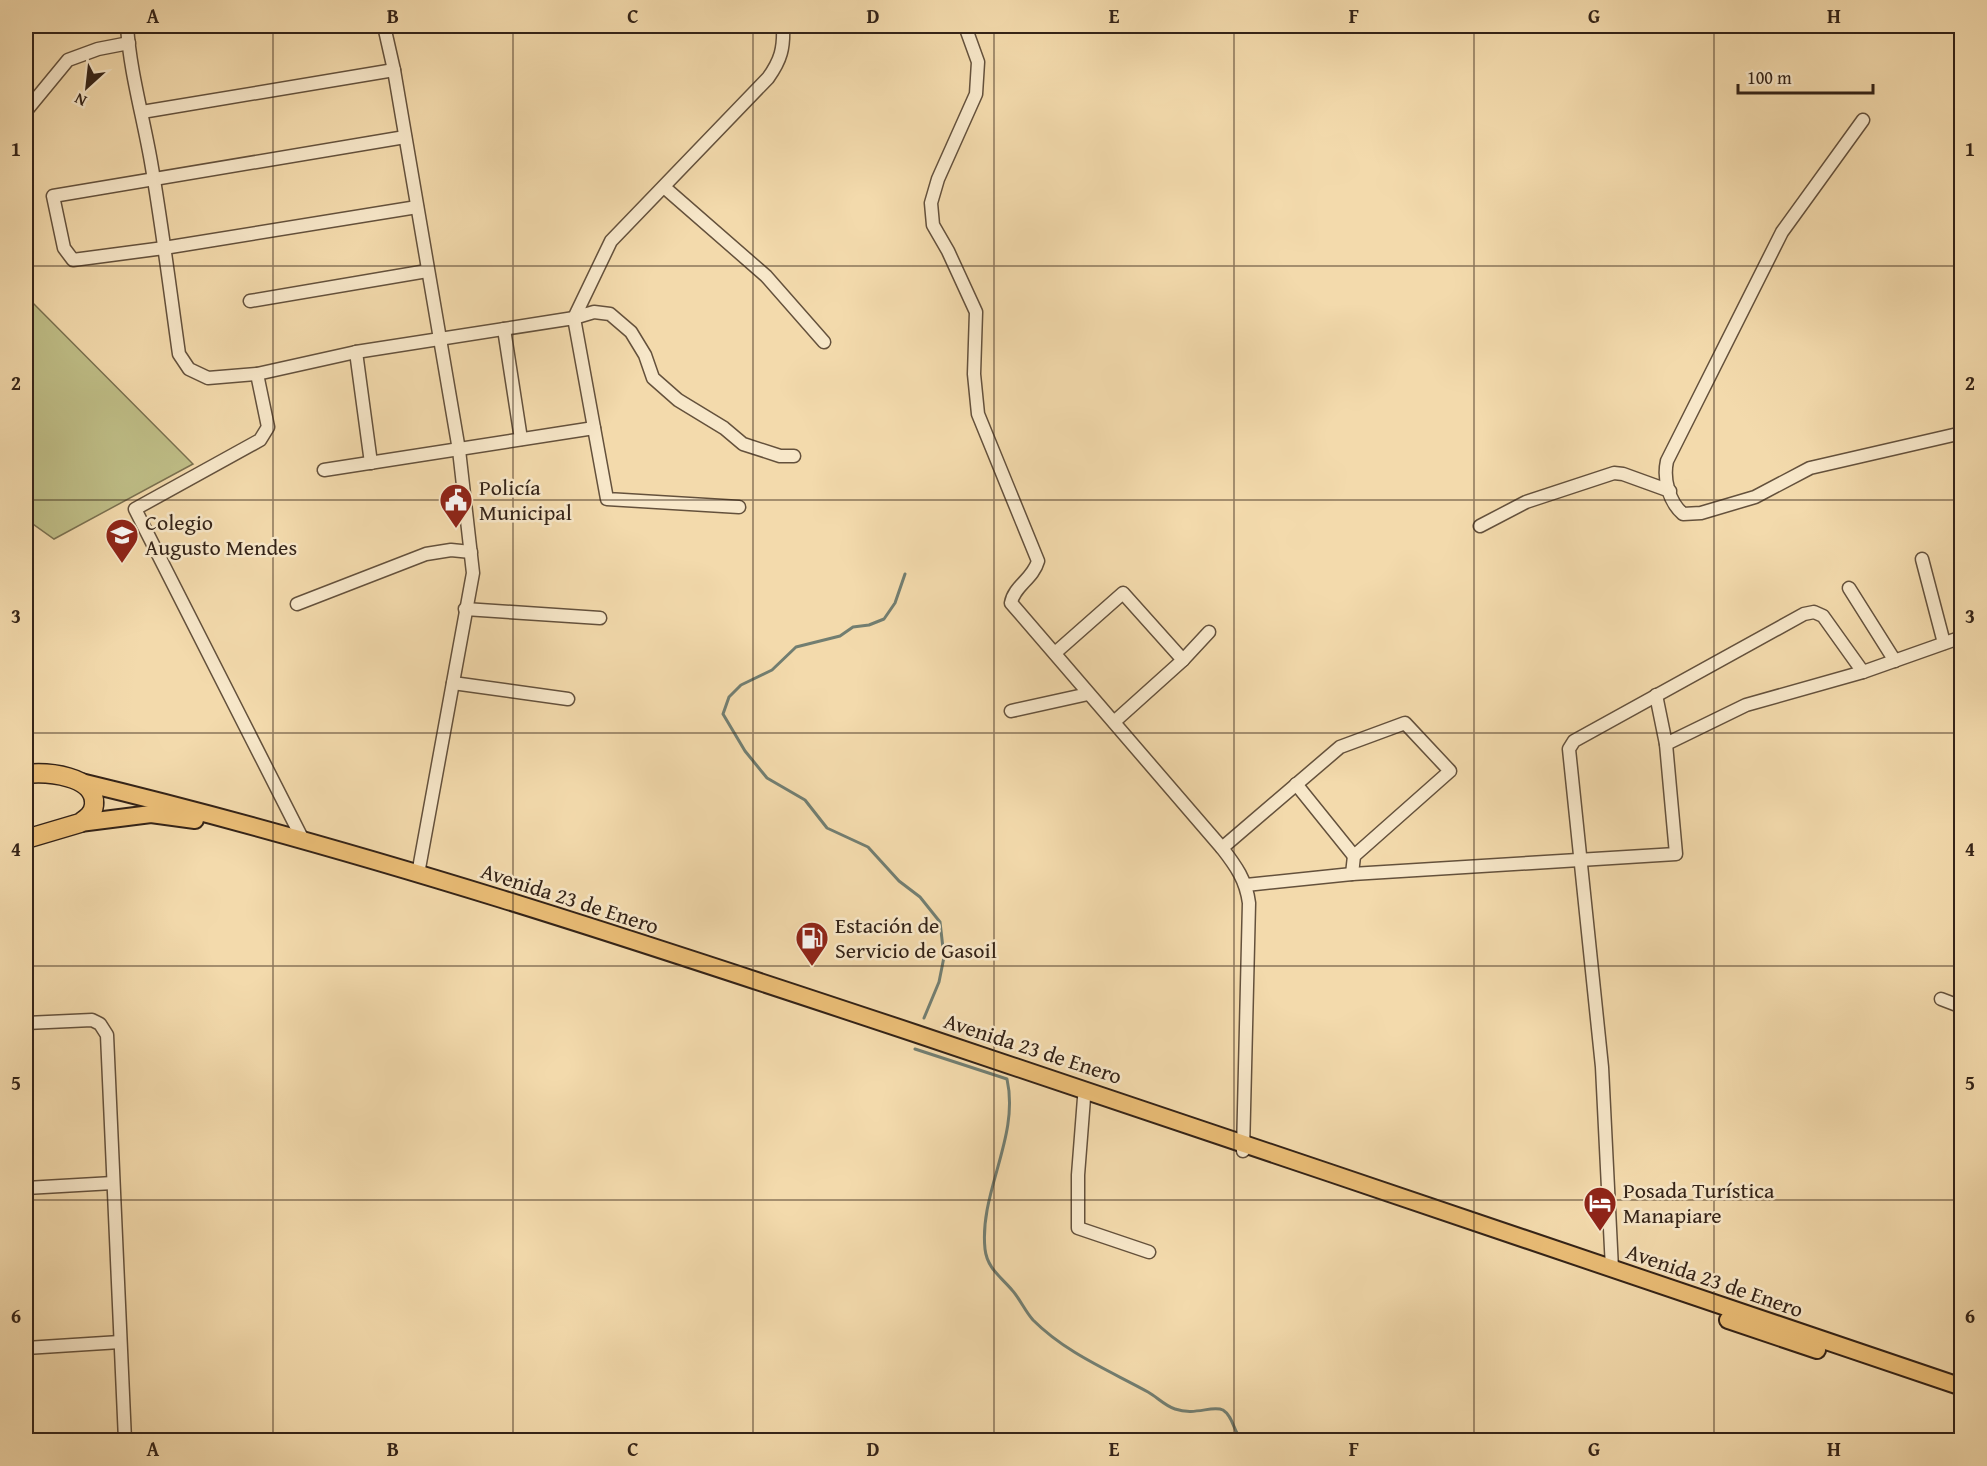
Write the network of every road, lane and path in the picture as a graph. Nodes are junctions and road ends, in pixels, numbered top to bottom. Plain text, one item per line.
1 (127, 26) edge
2 (384, 26) edge
3 (783, 26) edge
4 (964, 26) edge
5 (129, 43) junction
6 (394, 70) junction
7 (26, 111) edge
8 (142, 112) junction
9 (1863, 120) dead end
10 (405, 137) junction
11 (154, 180) junction
12 (664, 187) junction
13 (417, 207) junction
14 (164, 248) junction
15 (428, 271) junction
16 (250, 301) dead end
17 (574, 318) junction
18 (504, 328) junction
19 (440, 339) junction
20 (824, 342) dead end
21 (356, 352) junction
22 (257, 374) junction
23 (594, 428) junction
24 (1962, 433) edge
25 (521, 439) junction
26 (459, 450) junction
27 (794, 456) dead end
28 (371, 463) junction
29 (324, 470) dead end
30 (1670, 491) junction
31 (739, 507) dead end
32 (1480, 526) dead end
33 (471, 552) junction
34 (1922, 560) dead end
35 (1849, 588) dead end
36 (297, 604) dead end
37 (465, 609) junction
38 (600, 618) dead end
39 (1209, 632) dead end
40 (1962, 637) edge
41 (1944, 643) junction
42 (1055, 653) junction
43 (1183, 660) junction
44 (1895, 661) junction
45 (1863, 672) junction
46 (453, 683) junction
47 (1088, 694) junction
48 (1656, 695) junction
49 (568, 699) dead end
50 (1011, 711) dead end
51 (1114, 722) junction
52 (1666, 744) junction
53 (26, 767) edge
54 (26, 774) edge
55 (50, 774) junction
56 (81, 782) junction
57 (1296, 784) junction
58 (80, 823) junction
59 (302, 838) junction
60 (26, 839) edge
61 (1222, 848) junction
62 (1354, 856) junction
63 (1580, 861) junction
64 (418, 874) junction
65 (1352, 874) junction
66 (1246, 885) junction
67 (1941, 999) dead end
68 (1962, 1007) edge
69 (26, 1023) edge
70 (1084, 1098) junction
71 (1243, 1147) junction
72 (114, 1183) junction
73 (26, 1188) edge
74 (1149, 1252) dead end
75 (1612, 1269) junction
76 (120, 1342) junction
77 (26, 1348) edge
78 (1962, 1387) edge
79 (1962, 1397) edge
80 (125, 1440) edge

1 - 5 street
2 - 6 street
3 - 12 street
4 - 42 street
5 - 7 street
5 - 8 street
6 - 8 street
6 - 10 street
8 - 11 street
9 - 30 street
10 - 11 street
10 - 13 street
11 - 14 street
11 - 14 street
12 - 17 street
12 - 20 street
13 - 14 street
13 - 15 street
14 - 22 street
15 - 16 street
15 - 19 street
17 - 18 street
17 - 23 street
17 - 27 street
18 - 19 street
18 - 25 street
19 - 21 street
19 - 26 street
21 - 22 street
21 - 28 street
22 - 59 street
23 - 25 street
23 - 31 street
24 - 30 street
25 - 26 street
26 - 28 street
26 - 33 street
28 - 29 street
30 - 32 street
33 - 36 street
33 - 37 street
34 - 41 street
35 - 44 street
37 - 38 street
37 - 46 street
39 - 43 street
40 - 41 street
41 - 44 street
42 - 43 street
42 - 47 street
43 - 51 street
44 - 45 street
45 - 48 street
45 - 52 street
46 - 49 street
46 - 64 street
47 - 50 street
47 - 51 street
48 - 52 street
48 - 63 street
51 - 61 street
52 - 63 street
53 - 55 main road
54 - 55 highway
55 - 56 highway
56 - 58 highway
56 - 59 main road, Avenida 23 de Enero
57 - 61 street
57 - 62 street
57 - 62 street
58 - 60 highway
58 - 70 main road, Avenida 23 de Enero
59 - 64 main road, Avenida 23 de Enero
61 - 66 street
62 - 65 street
63 - 65 street
63 - 75 street
64 - 71 main road, Avenida 23 de Enero
65 - 66 street
66 - 71 street
67 - 68 street
69 - 72 street
70 - 71 main road, Avenida 23 de Enero
70 - 74 street
71 - 75 main road, Avenida 23 de Enero
71 - 79 main road, Avenida 23 de Enero
72 - 73 street
72 - 76 street
75 - 78 main road, Avenida 23 de Enero
76 - 77 street
76 - 80 street

